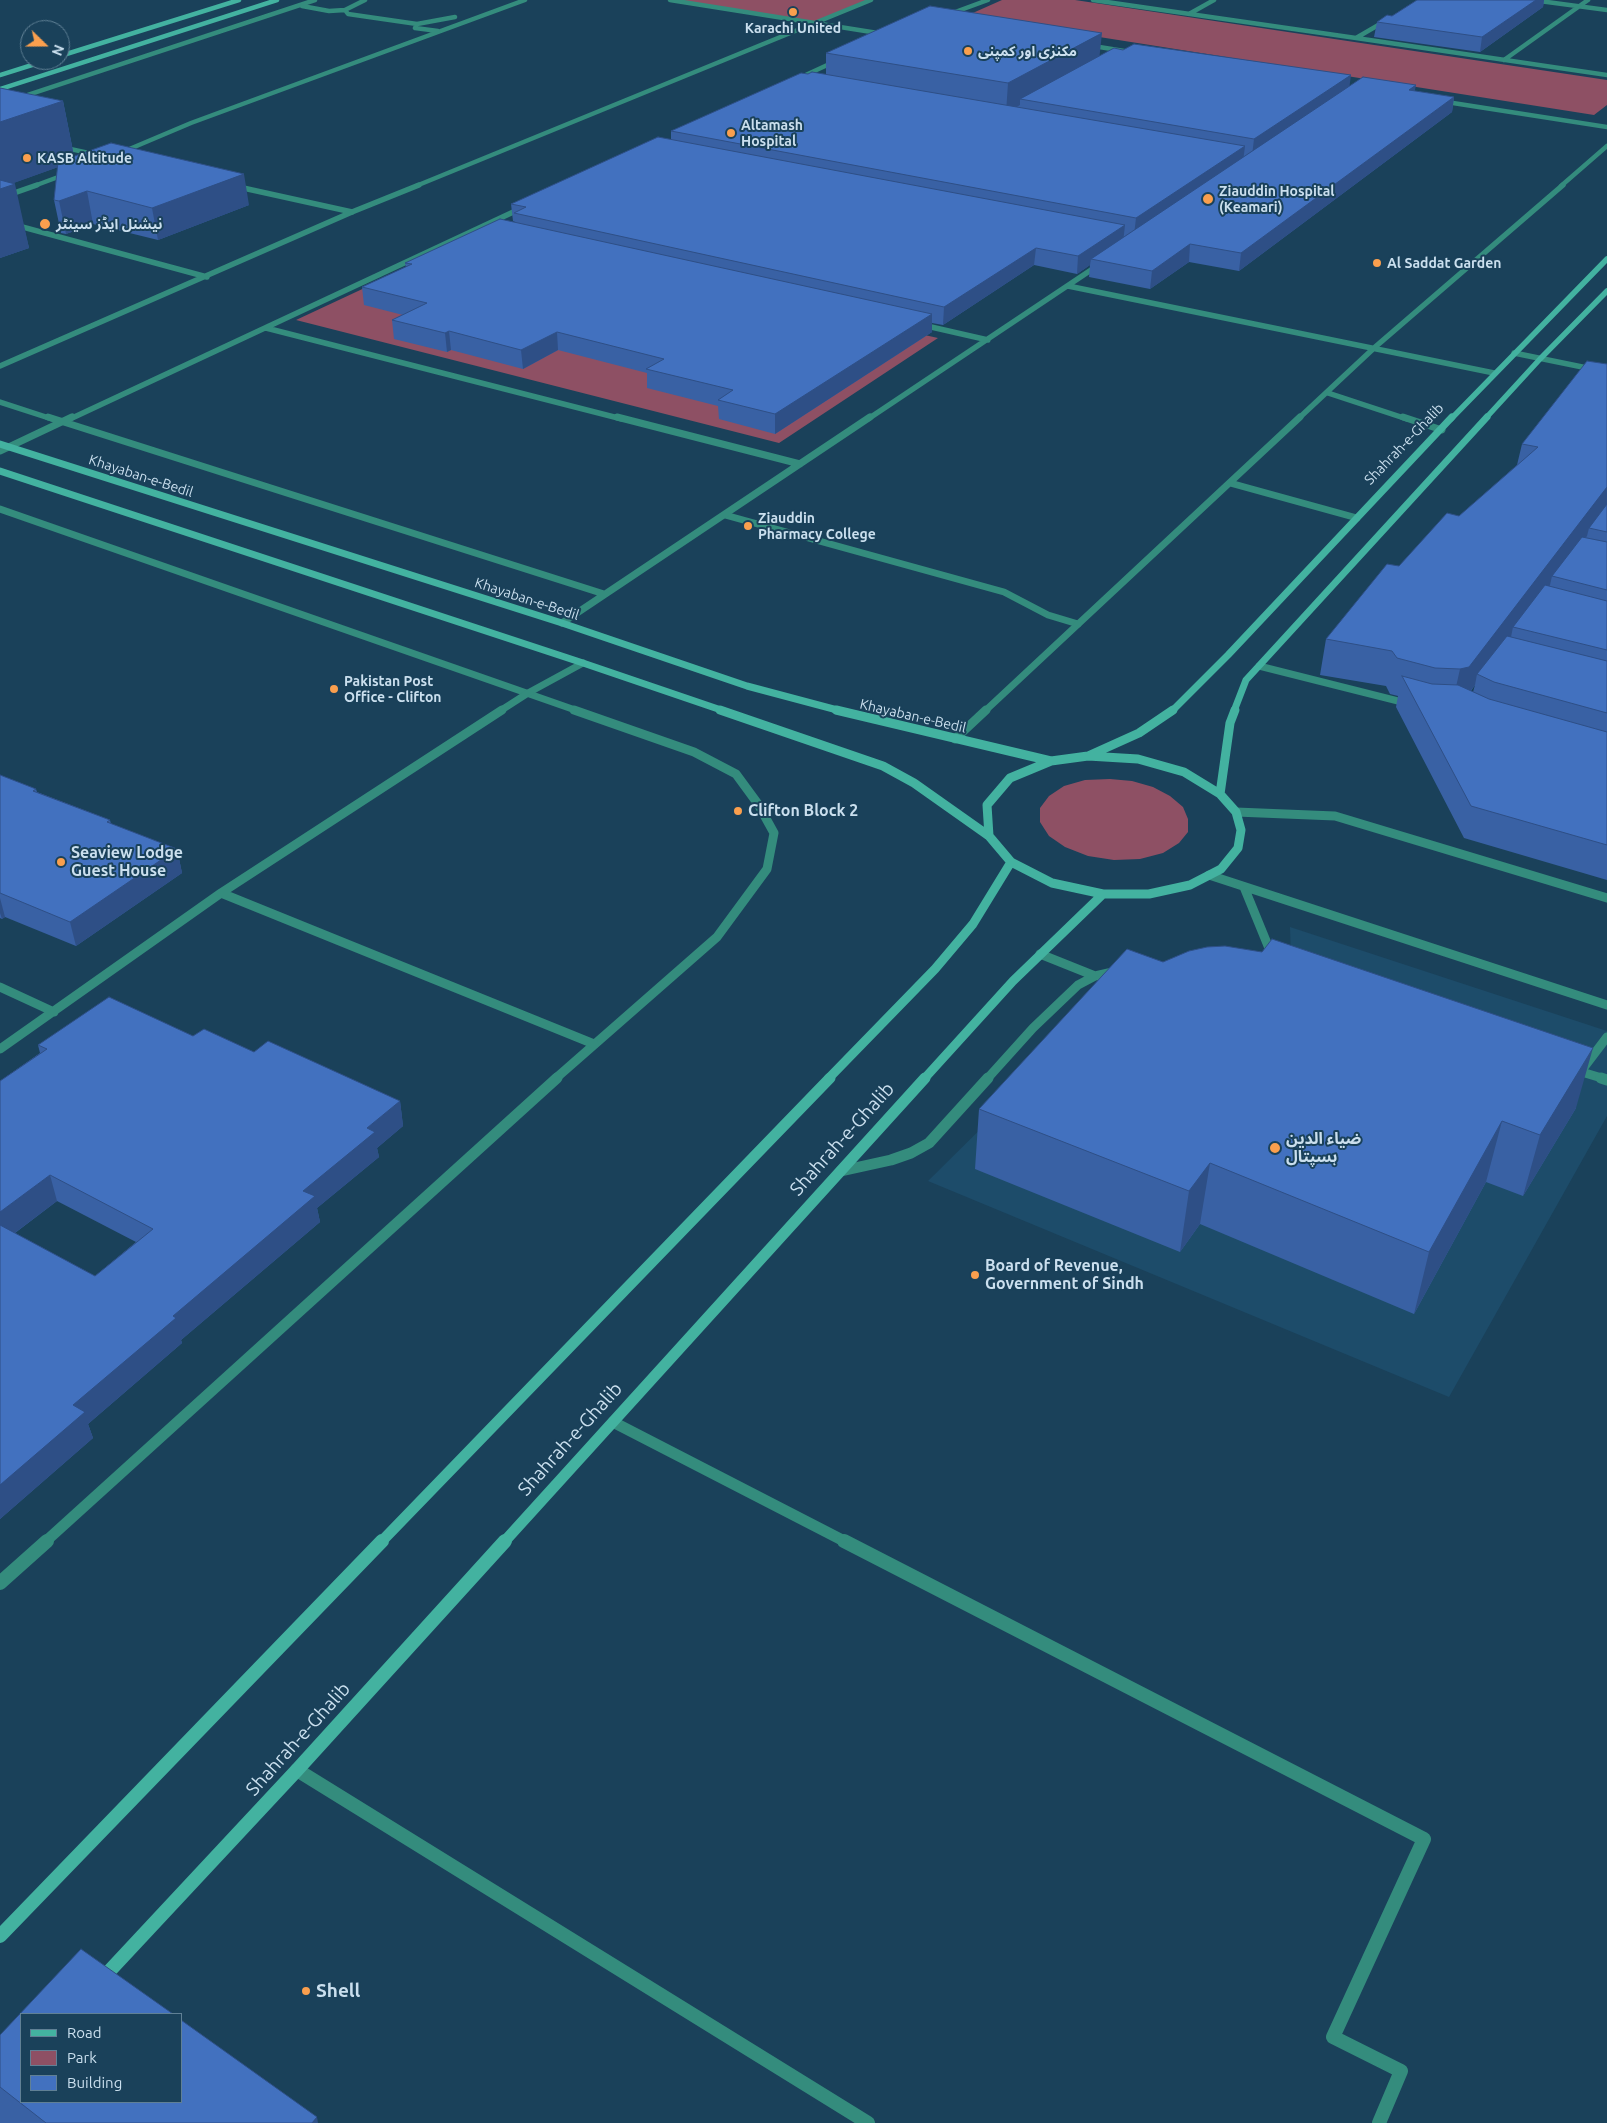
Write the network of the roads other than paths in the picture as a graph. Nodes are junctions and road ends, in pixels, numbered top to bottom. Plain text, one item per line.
1 (239, 0) edge
2 (277, 0) edge
3 (315, 0) edge
4 (365, 0) edge
5 (524, 0) edge
6 (670, 0) edge
7 (871, 0) edge
8 (988, 0) edge
9 (1093, 0) edge
10 (1214, 0) edge
11 (1532, 0) edge
12 (1588, 0) edge
13 (300, 5) junction
14 (1579, 6) junction
15 (345, 10) junction
16 (1607, 10) edge
17 (1189, 14) junction
18 (1396, 14) edge
19 (455, 17) dead end
20 (943, 17) edge
21 (417, 24) junction
22 (815, 24) junction
23 (439, 31) junction
24 (1356, 38) junction
25 (883, 39) edge
26 (1078, 44) edge
27 (70, 53) edge
28 (1118, 56) edge
29 (839, 60) dead end
30 (1504, 60) junction
31 (20, 69) edge
32 (0, 75) edge
33 (1607, 75) edge
34 (805, 82) edge
35 (0, 89) edge
36 (1435, 100) edge
37 (0, 104) edge
38 (1607, 127) edge
39 (54, 145) dead end
40 (1607, 146) edge
41 (118, 154) edge
42 (100, 156) edge
43 (73, 172) edge
44 (226, 184) dead end
45 (0, 198) edge
46 (526, 206) edge
47 (352, 212) junction
48 (0, 221) edge
49 (481, 226) junction
50 (491, 229) edge
51 (1607, 259) edge
52 (1106, 260) edge
53 (207, 277) junction
54 (1068, 286) junction
55 (1607, 290) edge
56 (910, 322) edge
57 (266, 328) junction
58 (988, 340) junction
59 (1374, 348) junction
60 (1514, 353) junction
61 (1540, 359) junction
62 (0, 366) edge
63 (1607, 372) edge
64 (1494, 373) junction
65 (1328, 393) junction
66 (0, 402) edge
67 (62, 422) junction
68 (1442, 430) junction
69 (0, 444) edge
70 (9, 447) junction
71 (0, 451) edge
72 (800, 464) junction
73 (0, 471) edge
74 (1230, 483) junction
75 (0, 509) edge
76 (724, 515) junction
77 (1357, 518) junction
78 (604, 594) junction
79 (562, 622) junction
80 (1078, 624) junction
81 (583, 663) junction
82 (1259, 666) junction
83 (528, 693) junction
84 (1418, 706) edge
85 (955, 739) junction
86 (1088, 756) junction
87 (1051, 761) junction
88 (1220, 794) junction
89 (1236, 812) junction
90 (989, 836) junction
91 (1011, 862) junction
92 (1209, 875) junction
93 (1244, 887) junction
94 (221, 893) junction
95 (1104, 894) junction
96 (1607, 898) edge
97 (1040, 954) junction
98 (1280, 966) edge
99 (1132, 968) edge
100 (1095, 976) junction
101 (0, 986) edge
102 (1607, 1005) edge
103 (54, 1012) junction
104 (1607, 1037) edge
105 (594, 1044) junction
106 (0, 1049) edge
107 (1563, 1065) edge
108 (1581, 1072) junction
109 (1607, 1080) edge
110 (840, 1170) junction
111 (612, 1422) junction
112 (0, 1583) edge
113 (297, 1770) junction
114 (0, 1936) edge
115 (96, 1986) edge
116 (868, 2123) edge
117 (1378, 2123) edge

1 - 27 main road
2 - 35 main road
3 - 13 street
4 - 15 street
5 - 23 street
6 - 22 street
7 - 22 street
8 - 20 street
9 - 17 street
10 - 17 street
11 - 14 street
12 - 14 street
13 - 15 street
13 - 37 street
14 - 16 street
14 - 30 street
15 - 21 street
17 - 24 street
18 - 24 street
19 - 21 street
21 - 23 street
22 - 25 street
22 - 47 street
23 - 41 street
24 - 30 street
26 - 28 street
29 - 34 street
30 - 33 street
31 - 32 main road
36 - 38 street
39 - 42 street
40 - 59 street
43 - 45 street
44 - 47 street
46 - 49 street
47 - 53 street
48 - 53 street
49 - 50 street
49 - 57 street
51 - 60 main road, Shahrah-e-Ghalib
52 - 54 street
53 - 62 street
54 - 58 street
54 - 59 street
55 - 61 main road
56 - 58 street
57 - 67 street
57 - 72 street
58 - 72 street
59 - 64 street
59 - 65 street
60 - 61 street
60 - 64 main road, Shahrah-e-Ghalib
61 - 63 street
61 - 82 main road
64 - 68 main road, Shahrah-e-Ghalib
65 - 68 street
65 - 74 street
66 - 67 street
67 - 70 street
67 - 78 street
68 - 77 main road, Shahrah-e-Ghalib
69 - 70 main road, Khayaban-e-Bedil
70 - 71 street
70 - 79 main road, Khayaban-e-Bedil
72 - 76 street
73 - 81 main road
74 - 77 street
74 - 80 street
75 - 83 street
76 - 78 street
76 - 80 street
77 - 86 main road, Shahrah-e-Ghalib
78 - 79 street
79 - 85 main road, Khayaban-e-Bedil
80 - 85 street
81 - 83 street
81 - 90 main road
82 - 84 street
82 - 88 main road
83 - 94 street
83 - 105 street
85 - 87 main road, Khayaban-e-Bedil
86 - 87 main road
86 - 88 main road
87 - 90 main road
88 - 89 main road
89 - 92 main road
89 - 96 street
90 - 91 main road
91 - 95 main road
91 - 114 main road
92 - 93 street
92 - 95 main road
93 - 98 street
93 - 102 street
94 - 103 street
94 - 105 street
95 - 97 main road, Shahrah-e-Ghalib
97 - 100 street
97 - 110 main road, Shahrah-e-Ghalib
99 - 100 street
100 - 110 street
101 - 103 street
103 - 106 street
104 - 108 street
105 - 112 street
107 - 108 street
108 - 109 street
110 - 111 main road, Shahrah-e-Ghalib
111 - 113 main road, Shahrah-e-Ghalib
111 - 117 street
113 - 115 main road, Shahrah-e-Ghalib
113 - 116 street

